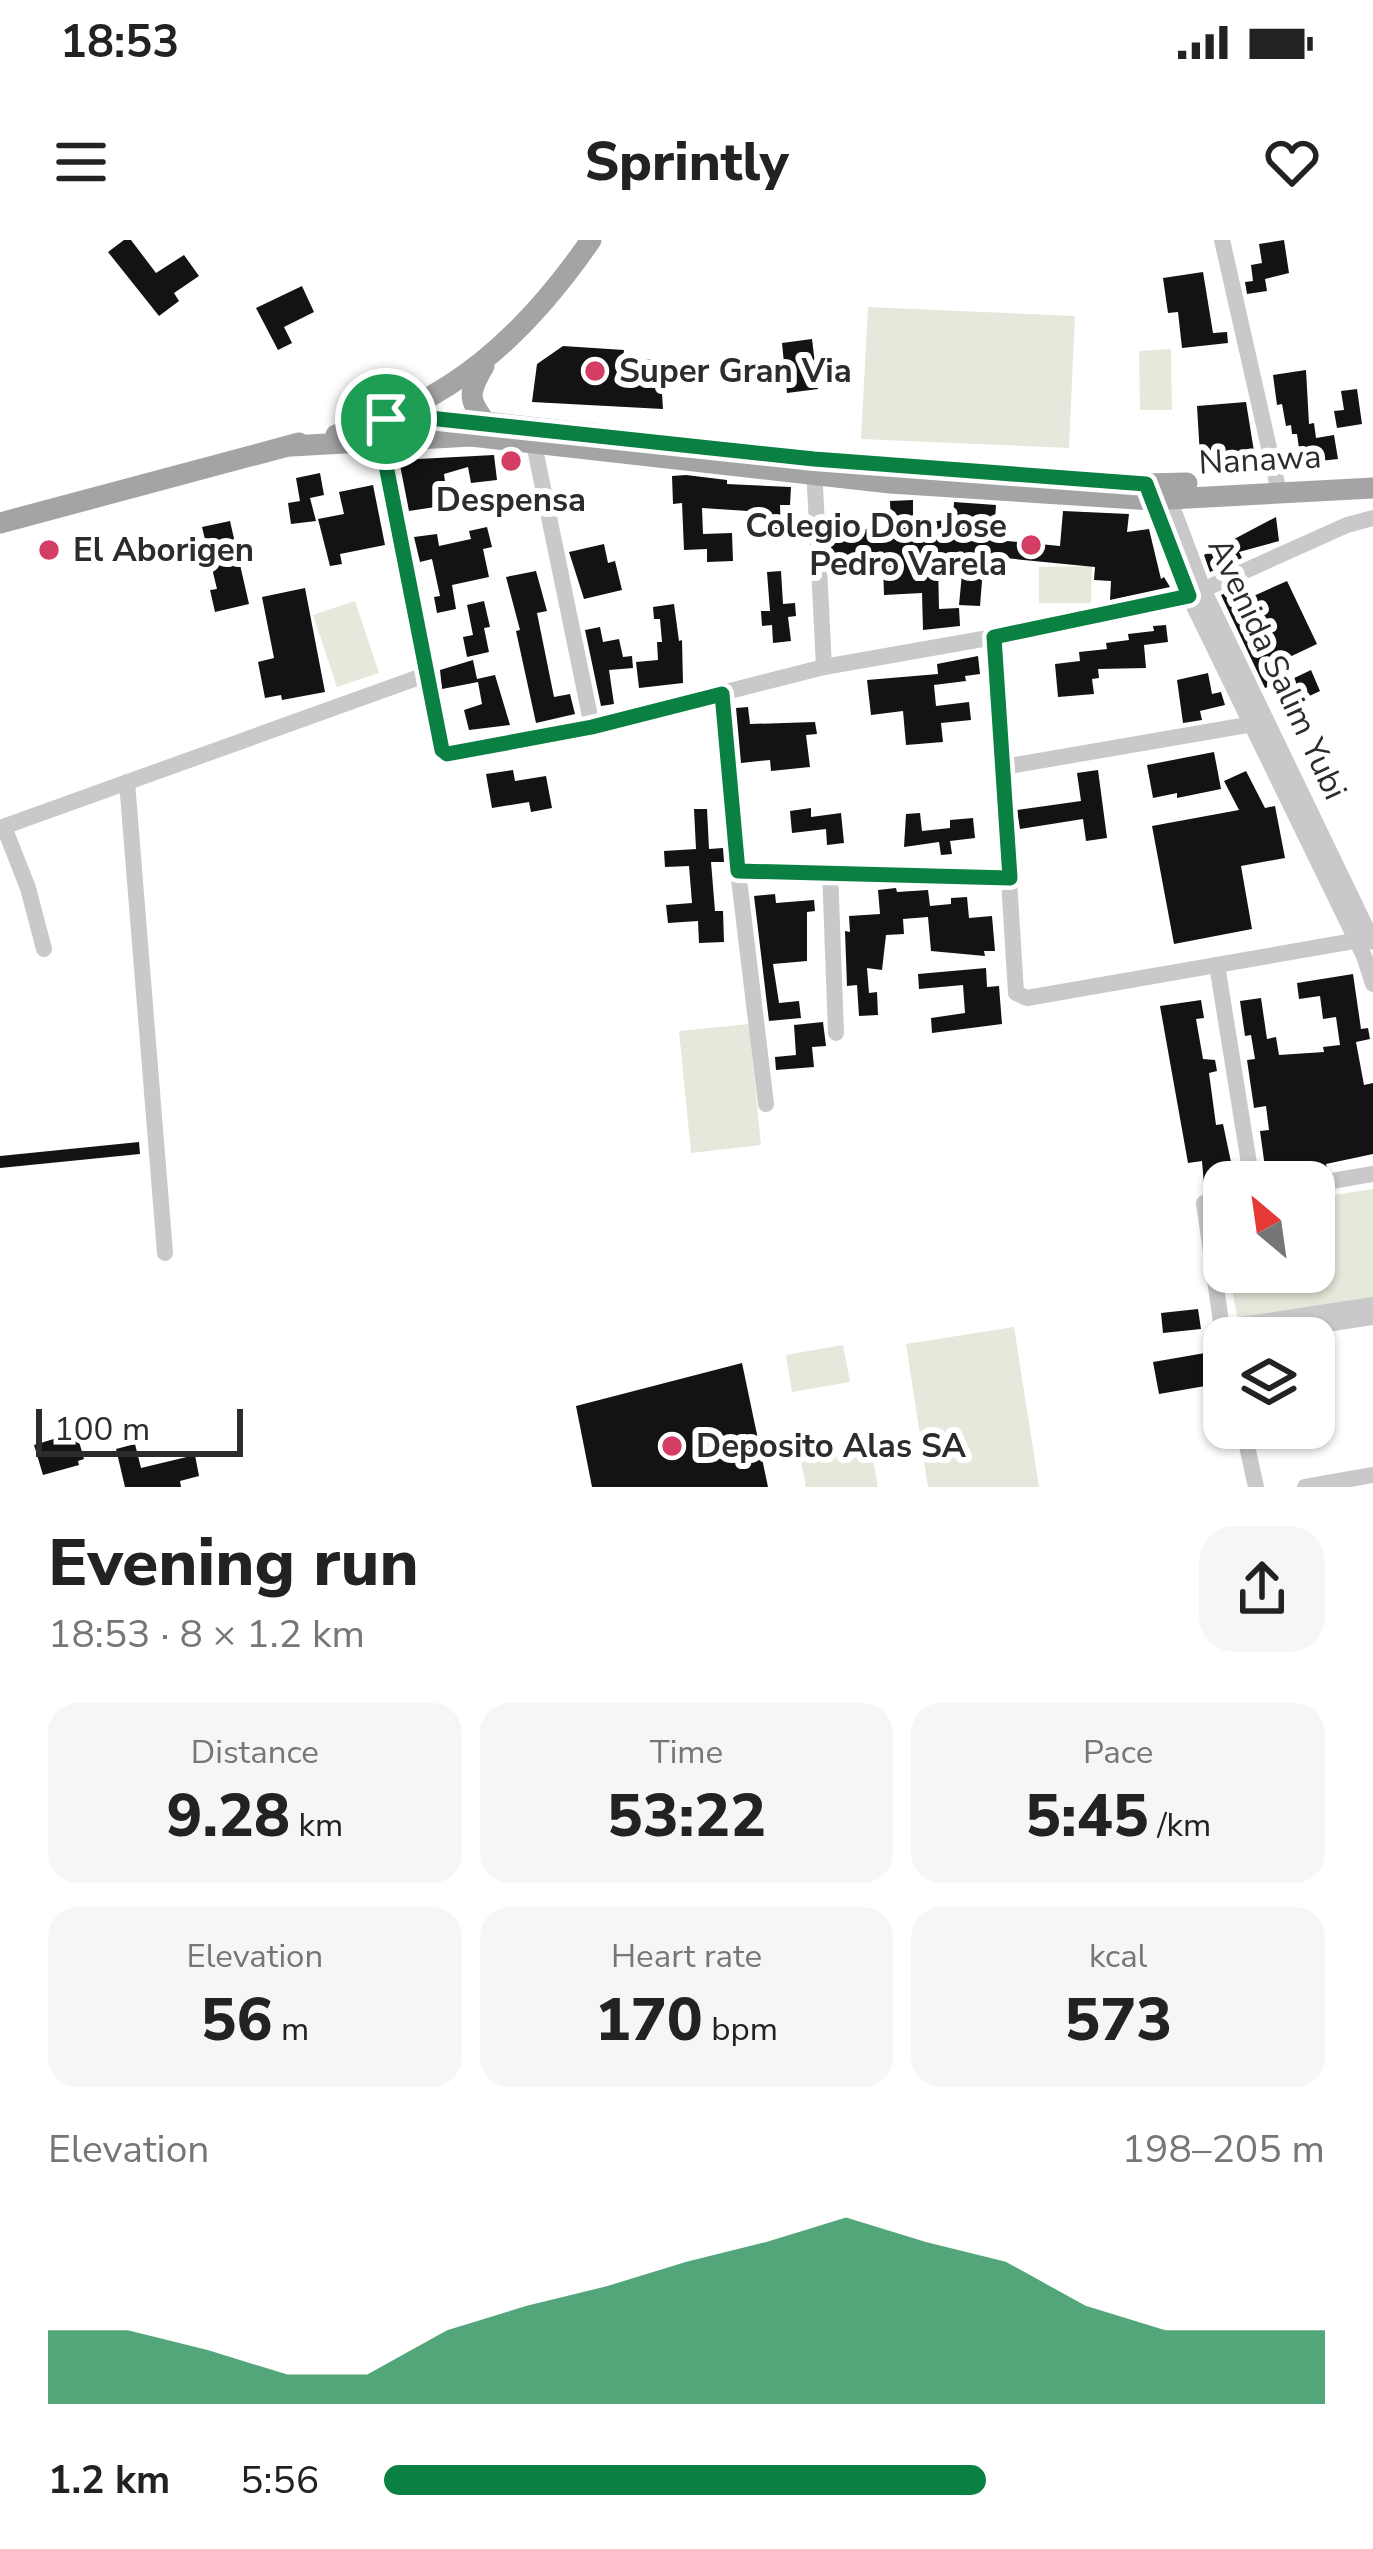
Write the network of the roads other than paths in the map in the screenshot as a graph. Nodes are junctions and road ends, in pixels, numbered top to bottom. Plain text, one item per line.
1 (591, 240) edge
2 (1222, 240) edge
3 (488, 360) junction
4 (384, 430) junction
5 (491, 430) junction
6 (602, 443) junction
7 (534, 444) junction
8 (814, 467) junction
9 (1278, 487) junction
10 (1372, 490) edge
11 (1157, 491) junction
12 (1373, 518) edge
13 (0, 523) edge
14 (1347, 525) junction
15 (1196, 593) junction
16 (994, 637) junction
17 (824, 667) junction
18 (428, 674) junction
19 (722, 694) junction
20 (1252, 724) junction
21 (592, 727) junction
22 (1004, 766) junction
23 (127, 782) junction
24 (2, 828) edge
25 (738, 871) junction
26 (830, 871) junction
27 (1010, 878) junction
28 (1367, 940) edge
29 (44, 949) dead end
30 (1217, 965) junction
31 (1373, 984) edge
32 (836, 1033) dead end
33 (766, 1104) dead end
34 (1249, 1161) edge
35 (1373, 1174) edge
36 (1335, 1180) edge
37 (165, 1253) dead end
38 (1373, 1305) edge
39 (1320, 1317) edge
40 (1373, 1317) edge
41 (1335, 1322) edge
42 (1248, 1449) edge
43 (1373, 1475) edge
44 (1256, 1487) edge
45 (1305, 1487) edge

1 - 3 main road
2 - 9 street
3 - 4 main road
3 - 5 main road
4 - 5 main road, Nanawa
4 - 13 main road
4 - 18 street
5 - 6 main road, Nanawa
5 - 7 main road, Nanawa
6 - 7 main road, Nanawa
6 - 8 main road, Nanawa
7 - 21 street
8 - 11 main road, Nanawa
8 - 17 street
9 - 10 main road, Nanawa
9 - 11 main road, Nanawa
10 - 14 street
11 - 15 street, Avenida Salim Yubi
12 - 14 street
14 - 15 street
15 - 16 street
15 - 20 street, Avenida Salim Yubi
15 - 28 street, Avenida Salim Yubi
16 - 17 street
16 - 22 street
17 - 19 street
18 - 21 street
18 - 23 street
19 - 21 street
19 - 25 street
20 - 22 street
20 - 28 street, Avenida Salim Yubi
22 - 27 street
23 - 24 street
23 - 37 street
24 - 29 street
25 - 26 street
25 - 33 street
26 - 27 street
26 - 32 street
27 - 30 street
28 - 30 street
28 - 31 street, Avenida Salim Yubi
30 - 34 street
35 - 36 street
38 - 39 street
40 - 41 street
42 - 44 street
43 - 45 street

